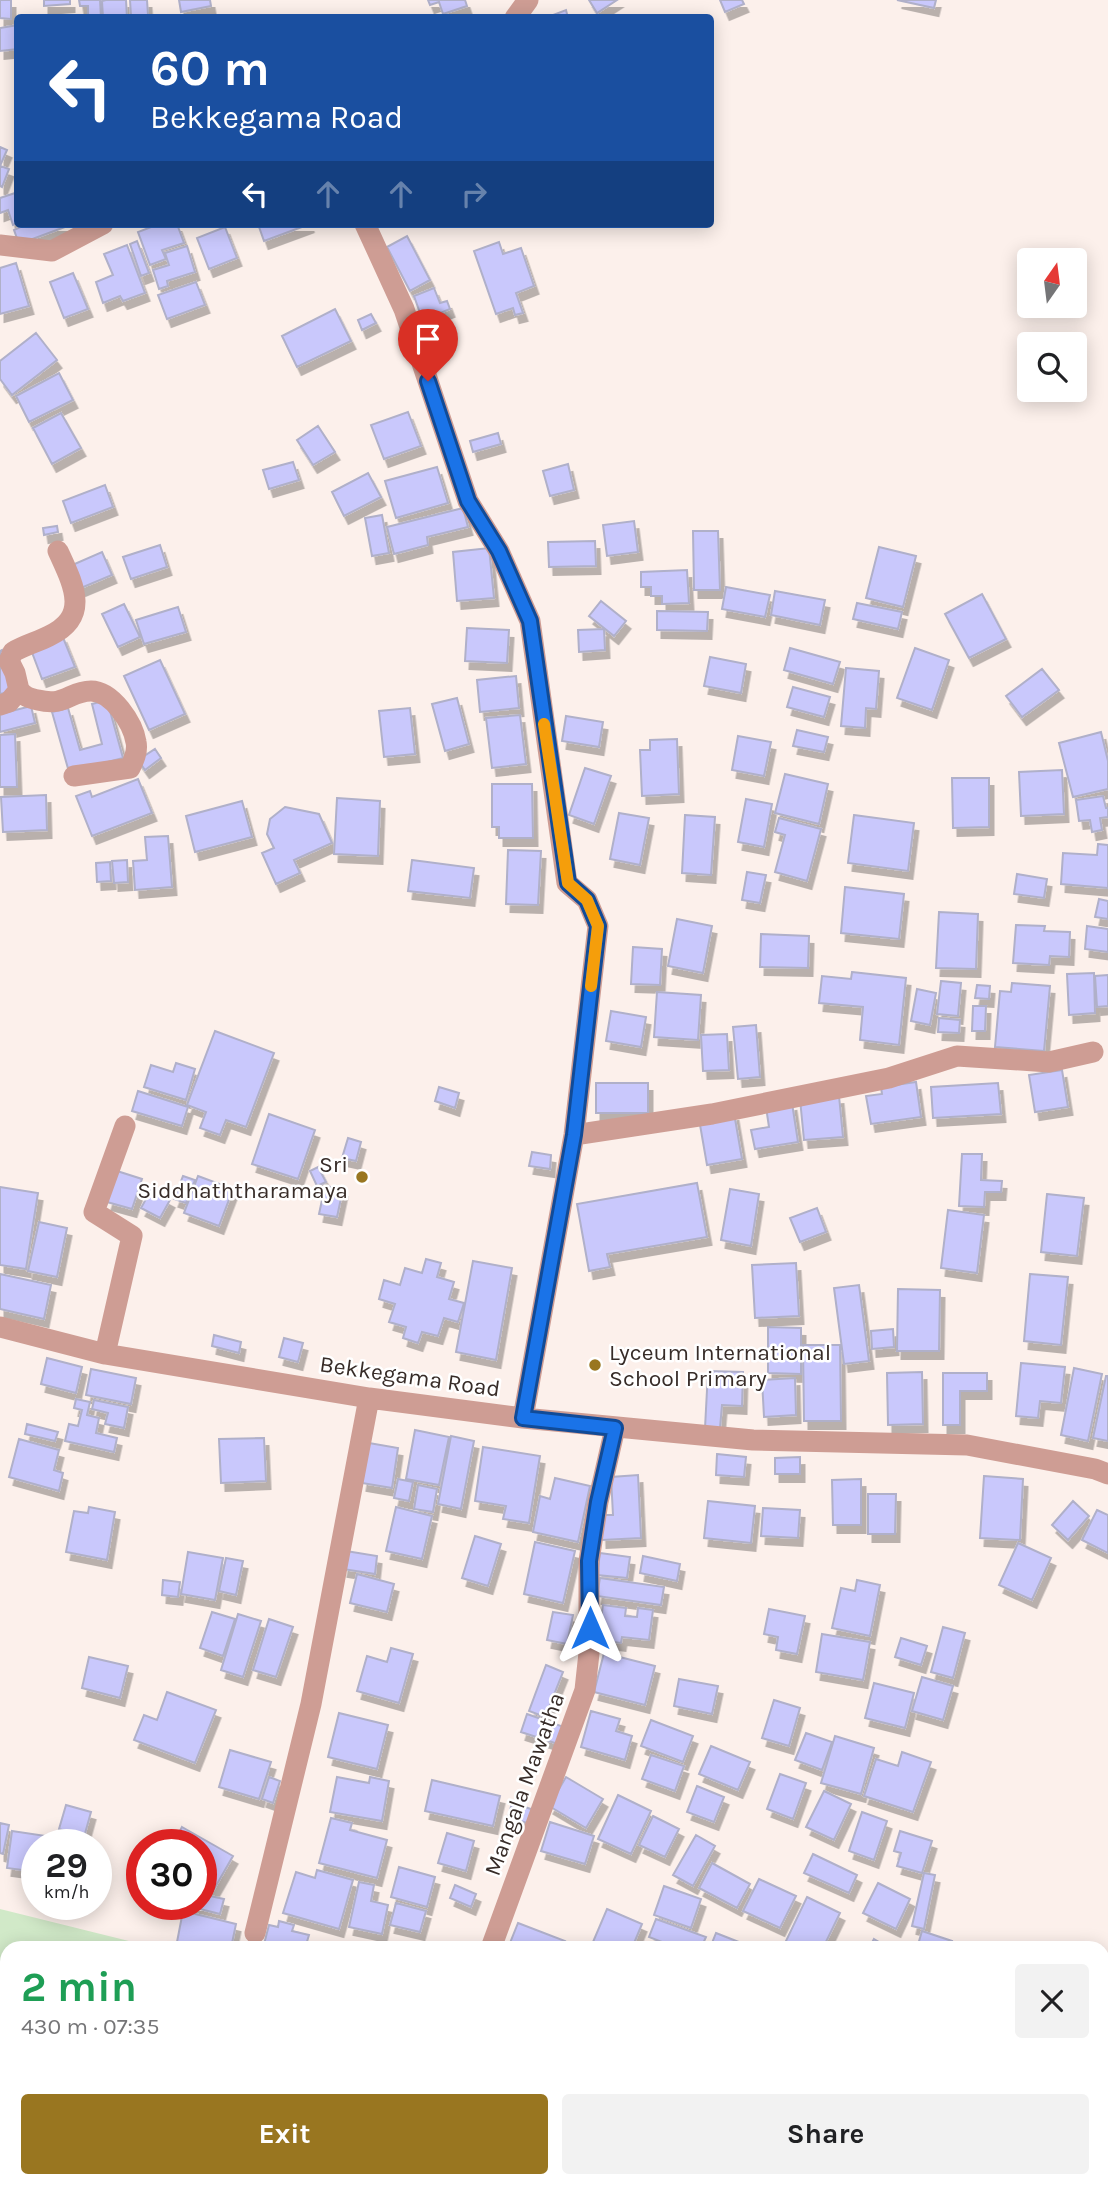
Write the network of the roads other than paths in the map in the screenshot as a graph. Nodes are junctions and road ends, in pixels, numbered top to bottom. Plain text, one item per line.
1 (95, 228) edge
2 (367, 228) edge
3 (0, 245) edge
4 (58, 551) dead end
5 (19, 690) junction
6 (0, 705) edge
7 (74, 776) dead end
8 (1093, 1052) dead end
9 (125, 1126) dead end
10 (574, 1135) junction
11 (0, 1327) edge
12 (105, 1354) junction
13 (369, 1398) junction
14 (523, 1418) junction
15 (615, 1428) junction
16 (1108, 1474) edge
17 (255, 1933) dead end
18 (494, 1941) edge

1 - 3 street
2 - 10 street
4 - 5 street
5 - 6 street
5 - 7 street
8 - 10 street
9 - 12 street
10 - 14 street
11 - 12 street, Bekkegama Road
12 - 13 street, Bekkegama Road
13 - 14 street, Bekkegama Road
13 - 17 street
14 - 15 street, Bekkegama Road
15 - 16 street, Bekkegama Road
15 - 18 street, Mangala Mawatha

